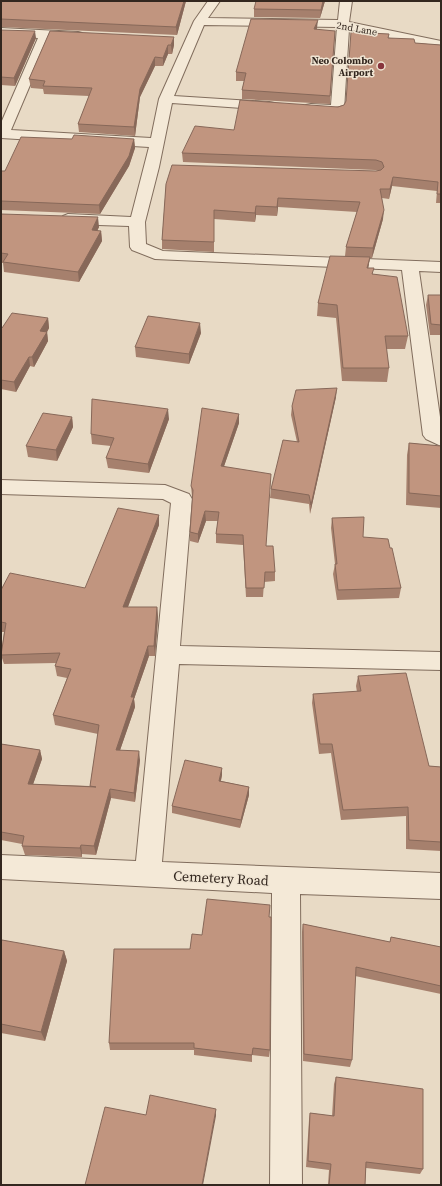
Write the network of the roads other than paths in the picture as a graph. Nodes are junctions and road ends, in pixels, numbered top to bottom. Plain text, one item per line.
1 (214, 1) edge
2 (346, 1) edge
3 (200, 20) junction
4 (343, 24) junction
5 (1, 32) edge
6 (46, 34) junction
7 (92, 36) edge
8 (176, 40) edge
9 (191, 41) junction
10 (441, 44) edge
11 (166, 99) junction
12 (283, 107) edge
13 (298, 108) edge
14 (2, 134) edge
15 (157, 143) junction
16 (152, 167) junction
17 (167, 167) dead end
18 (57, 219) edge
19 (137, 222) junction
20 (410, 266) junction
21 (441, 267) edge
22 (441, 440) edge
23 (1, 487) edge
24 (168, 655) junction
25 (441, 661) edge
26 (1, 867) edge
27 (148, 874) junction
28 (286, 881) junction
29 (441, 886) edge
30 (286, 1185) edge

1 - 3 street
2 - 4 street
3 - 4 street, 2nd Lane
3 - 9 street
4 - 10 street, 2nd Lane
4 - 13 street
5 - 6 street
6 - 7 street
6 - 14 street
8 - 9 street
9 - 11 street
11 - 12 street
11 - 15 street
14 - 15 street
15 - 16 street
16 - 17 street
16 - 19 street
18 - 19 street
19 - 20 street
20 - 21 street
20 - 22 street
23 - 24 street
24 - 25 street
24 - 27 street
26 - 27 street, Cemetery Road
27 - 28 street, Cemetery Road
28 - 29 street, Cemetery Road
28 - 30 street

